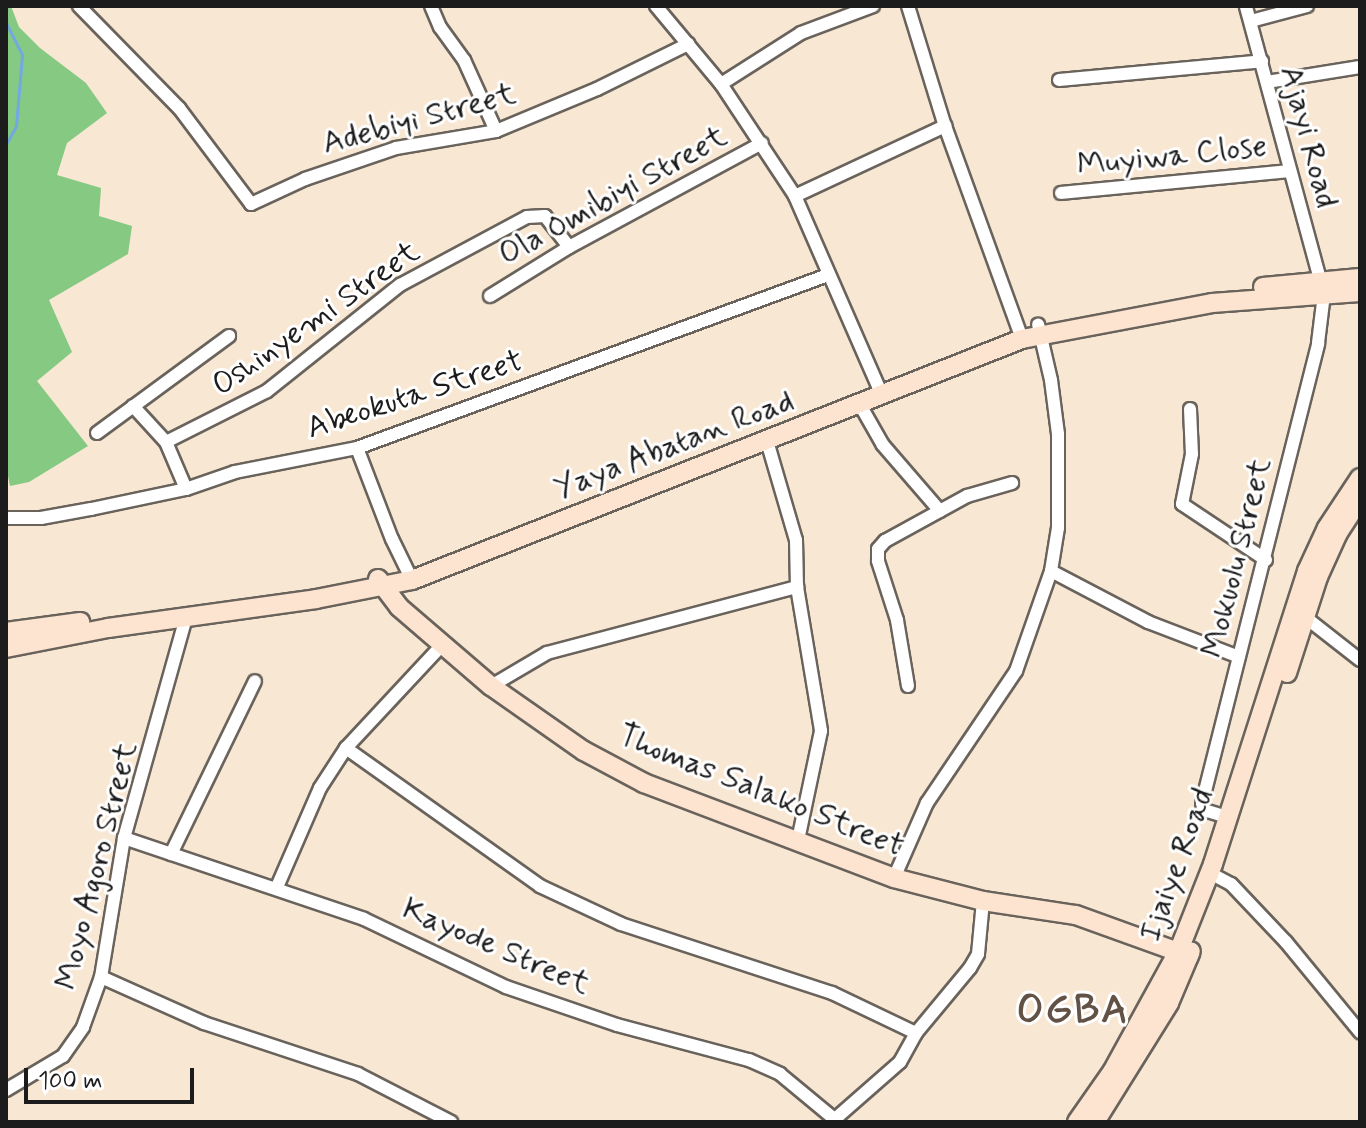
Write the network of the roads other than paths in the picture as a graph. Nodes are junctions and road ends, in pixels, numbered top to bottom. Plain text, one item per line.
1 (79, 6) edge
2 (431, 6) edge
3 (656, 6) edge
4 (873, 6) edge
5 (908, 6) edge
6 (1246, 6) edge
7 (1307, 6) edge
8 (1251, 21) junction
9 (688, 44) junction
10 (1262, 61) junction
11 (1360, 67) edge
12 (1059, 80) dead end
13 (1267, 82) junction
14 (721, 84) junction
15 (945, 126) junction
16 (496, 131) junction
17 (762, 143) junction
18 (1289, 171) junction
19 (1061, 193) dead end
20 (795, 196) junction
21 (569, 247) junction
22 (828, 275) junction
23 (1360, 278) edge
24 (1322, 287) junction
25 (1360, 292) edge
26 (490, 296) dead end
27 (1030, 331) junction
28 (229, 336) dead end
29 (879, 389) junction
30 (859, 403) junction
31 (133, 406) junction
32 (1190, 409) dead end
33 (97, 433) dead end
34 (767, 441) junction
35 (166, 442) junction
36 (357, 448) junction
37 (1360, 478) edge
38 (1012, 483) dead end
39 (186, 489) junction
40 (1360, 499) edge
41 (940, 511) junction
42 (6, 518) edge
43 (1266, 560) junction
44 (1051, 571) junction
45 (409, 575) junction
46 (380, 582) junction
47 (797, 587) junction
48 (1300, 613) junction
49 (186, 618) junction
50 (6, 632) edge
51 (442, 645) junction
52 (6, 648) edge
53 (1239, 657) junction
54 (1360, 660) edge
55 (255, 681) dead end
56 (491, 686) junction
57 (908, 686) dead end
58 (346, 748) junction
59 (1227, 817) junction
60 (124, 838) junction
61 (798, 840) junction
62 (171, 854) junction
63 (1214, 874) junction
64 (894, 878) junction
65 (277, 887) junction
66 (983, 901) junction
67 (1184, 953) junction
68 (101, 977) junction
69 (1360, 1032) edge
70 (916, 1033) junction
71 (6, 1090) edge
72 (836, 1121) edge
73 (451, 1122) edge
74 (1077, 1122) edge
75 (1095, 1122) edge

1 - 16 street, Adebiyi Street
2 - 16 street
3 - 9 street
4 - 14 street
5 - 15 street
6 - 8 street, Ajayi Road
7 - 8 street
8 - 10 street, Ajayi Road
9 - 14 street
9 - 16 street, Adebiyi Street
10 - 12 street
10 - 13 street, Ajayi Road
11 - 13 street
13 - 18 street, Ajayi Road
14 - 17 street
15 - 20 street
15 - 27 street
17 - 20 street
17 - 21 street, Ola Omibiyi Street
18 - 19 street, Muyiwa Close
18 - 24 street, Ajayi Road
20 - 22 street
21 - 26 street, Ola Omibiyi Street
21 - 35 street, Oshinyemi Street
22 - 29 street
22 - 36 street, Abeokuta Street
23 - 24 main road, Yaya Abatan Road
24 - 25 main road, Yaya Abatan Road
24 - 27 main road, Yaya Abatan Road
24 - 43 street, Mokuolu Street
27 - 29 main road, Yaya Abatan Road
27 - 44 street
28 - 31 street
29 - 30 main road, Yaya Abatan Road
29 - 45 main road, Yaya Abatan Road
30 - 34 main road, Yaya Abatan Road
30 - 41 street
31 - 33 street
31 - 35 street
32 - 43 street
34 - 45 main road, Yaya Abatan Road
34 - 47 street
35 - 39 street
36 - 39 street, Abeokuta Street
36 - 45 street
37 - 48 main road
38 - 41 street
39 - 42 street, Abeokuta Street
40 - 48 main road
41 - 57 street
43 - 53 street, Mokuolu Street
44 - 53 street
44 - 64 street
45 - 46 main road, Yaya Abatan Road
46 - 49 main road, Yaya Abatan Road
46 - 50 main road, Yaya Abatan Road
46 - 51 main road, Thomas Salako Street
47 - 56 street
47 - 61 street
48 - 54 street
48 - 59 main road, Ijaiye Road
48 - 63 main road, Ijaiye Road
49 - 52 main road, Yaya Abatan Road
49 - 60 street, Moyo Agoro Street
51 - 56 main road, Thomas Salako Street
51 - 58 street
53 - 59 street, Mokuolu Street
55 - 62 street
56 - 61 main road, Thomas Salako Street
58 - 65 street
58 - 70 street
59 - 63 main road, Ijaiye Road
60 - 62 street, Kayode Street
60 - 68 street, Moyo Agoro Street
61 - 64 main road, Thomas Salako Street
62 - 65 street, Kayode Street
63 - 67 main road, Ijaiye Road
63 - 69 street
64 - 66 main road, Thomas Salako Street
65 - 72 street, Kayode Street
66 - 67 main road, Thomas Salako Street
66 - 70 street
67 - 74 main road, Ijaiye Road
67 - 75 main road, Ijaiye Road
68 - 71 street, Moyo Agoro Street
68 - 73 street
70 - 72 street

